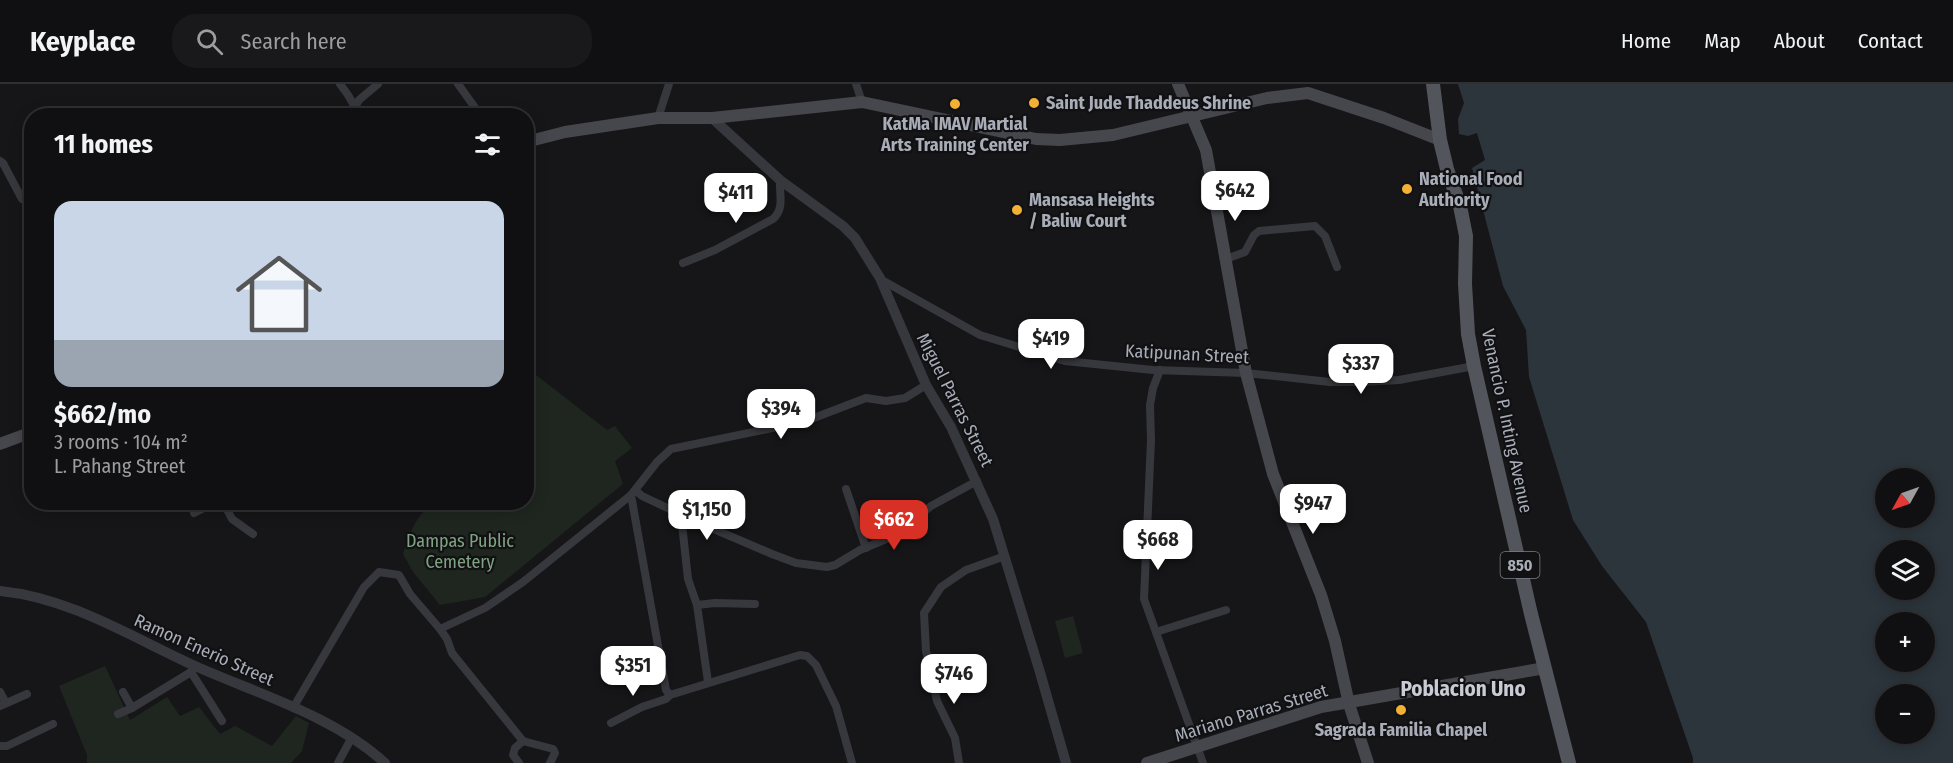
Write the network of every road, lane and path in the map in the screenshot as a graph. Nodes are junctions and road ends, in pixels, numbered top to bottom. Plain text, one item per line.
1 (340, 84) edge
2 (378, 84) edge
3 (458, 84) edge
4 (669, 84) edge
5 (856, 84) edge
6 (1178, 84) edge
7 (1433, 84) edge
8 (1307, 88) edge
9 (862, 102) junction
10 (355, 107) joint
11 (475, 108) edge
12 (1191, 117) junction
13 (658, 118) junction
14 (712, 118) junction
15 (534, 140) edge
16 (1440, 140) junction
17 (0, 161) edge
18 (780, 180) junction
19 (24, 201) edge
20 (1226, 259) junction
21 (683, 263) dead end
22 (1337, 267) dead end
23 (880, 278) junction
24 (1474, 366) junction
25 (1160, 370) junction
26 (1246, 374) junction
27 (926, 385) junction
28 (24, 435) edge
29 (0, 444) edge
30 (977, 481) junction
31 (846, 489) dead end
32 (633, 492) junction
33 (200, 510) edge
34 (228, 510) edge
35 (194, 513) dead end
36 (681, 514) junction
37 (253, 534) dead end
38 (866, 548) junction
39 (1005, 556) junction
40 (0, 591) edge
41 (755, 604) dead end
42 (697, 605) junction
43 (1226, 610) dead end
44 (440, 629) junction
45 (1156, 632) junction
46 (1545, 668) junction
47 (193, 669) junction
48 (708, 682) junction
49 (0, 692) edge
50 (123, 692) dead end
51 (27, 694) dead end
52 (670, 695) junction
53 (1348, 704) junction
54 (3, 705) edge
55 (132, 708) junction
56 (293, 708) junction
57 (118, 714) dead end
58 (222, 722) dead end
59 (611, 723) dead end
60 (53, 724) dead end
61 (352, 737) junction
62 (523, 741) junction
63 (0, 746) edge
64 (1197, 747) junction
65 (338, 763) edge
66 (385, 763) edge
67 (519, 763) edge
68 (550, 763) edge
69 (852, 763) edge
70 (959, 763) edge
71 (1065, 763) edge
72 (1146, 763) edge
73 (1203, 763) edge
74 (1368, 763) edge
75 (1569, 763) edge

1 - 10 street
2 - 10 street
3 - 11 street
4 - 13 street
5 - 9 street
6 - 12 main road
7 - 16 main road, Venancio P. Inting Avenue / 850
8 - 12 main road
8 - 16 main road
9 - 12 main road
9 - 14 main road
12 - 20 main road
13 - 14 main road
13 - 15 main road
14 - 18 street, Miguel Parras Street
16 - 24 main road, Venancio P. Inting Avenue / 850
17 - 19 street
18 - 21 street
18 - 23 street, Miguel Parras Street
20 - 22 street
20 - 26 main road
23 - 25 street, Katipunan Street
23 - 27 street, Miguel Parras Street
24 - 26 street, Katipunan Street
24 - 46 main road, Venancio P. Inting Avenue / 850
25 - 26 street, Katipunan Street
25 - 45 street
26 - 53 main road
27 - 30 street, Miguel Parras Street
27 - 32 street
28 - 29 main road
30 - 38 street
30 - 39 street, Miguel Parras Street
31 - 38 street
32 - 36 street
32 - 44 street
32 - 52 street
33 - 35 street
34 - 37 street
36 - 38 street
36 - 42 street
39 - 70 street
39 - 71 street, Miguel Parras Street
40 - 47 street, Ramon Enerio Street
41 - 42 street
42 - 48 street
43 - 45 street
44 - 56 street
44 - 62 street
45 - 64 street
46 - 53 main road, Mariano Parras Street
46 - 75 main road, Venancio P. Inting Avenue / 850
47 - 55 street
47 - 56 street, Ramon Enerio Street
47 - 58 street
48 - 52 street
48 - 69 street
49 - 54 street
50 - 55 street
51 - 54 street
52 - 59 street
53 - 64 main road, Mariano Parras Street
53 - 74 main road
55 - 57 street
56 - 61 street, Ramon Enerio Street
60 - 63 street
61 - 65 street
61 - 66 street, Ramon Enerio Street
62 - 67 street
62 - 68 street
64 - 72 main road, Mariano Parras Street
64 - 73 street

